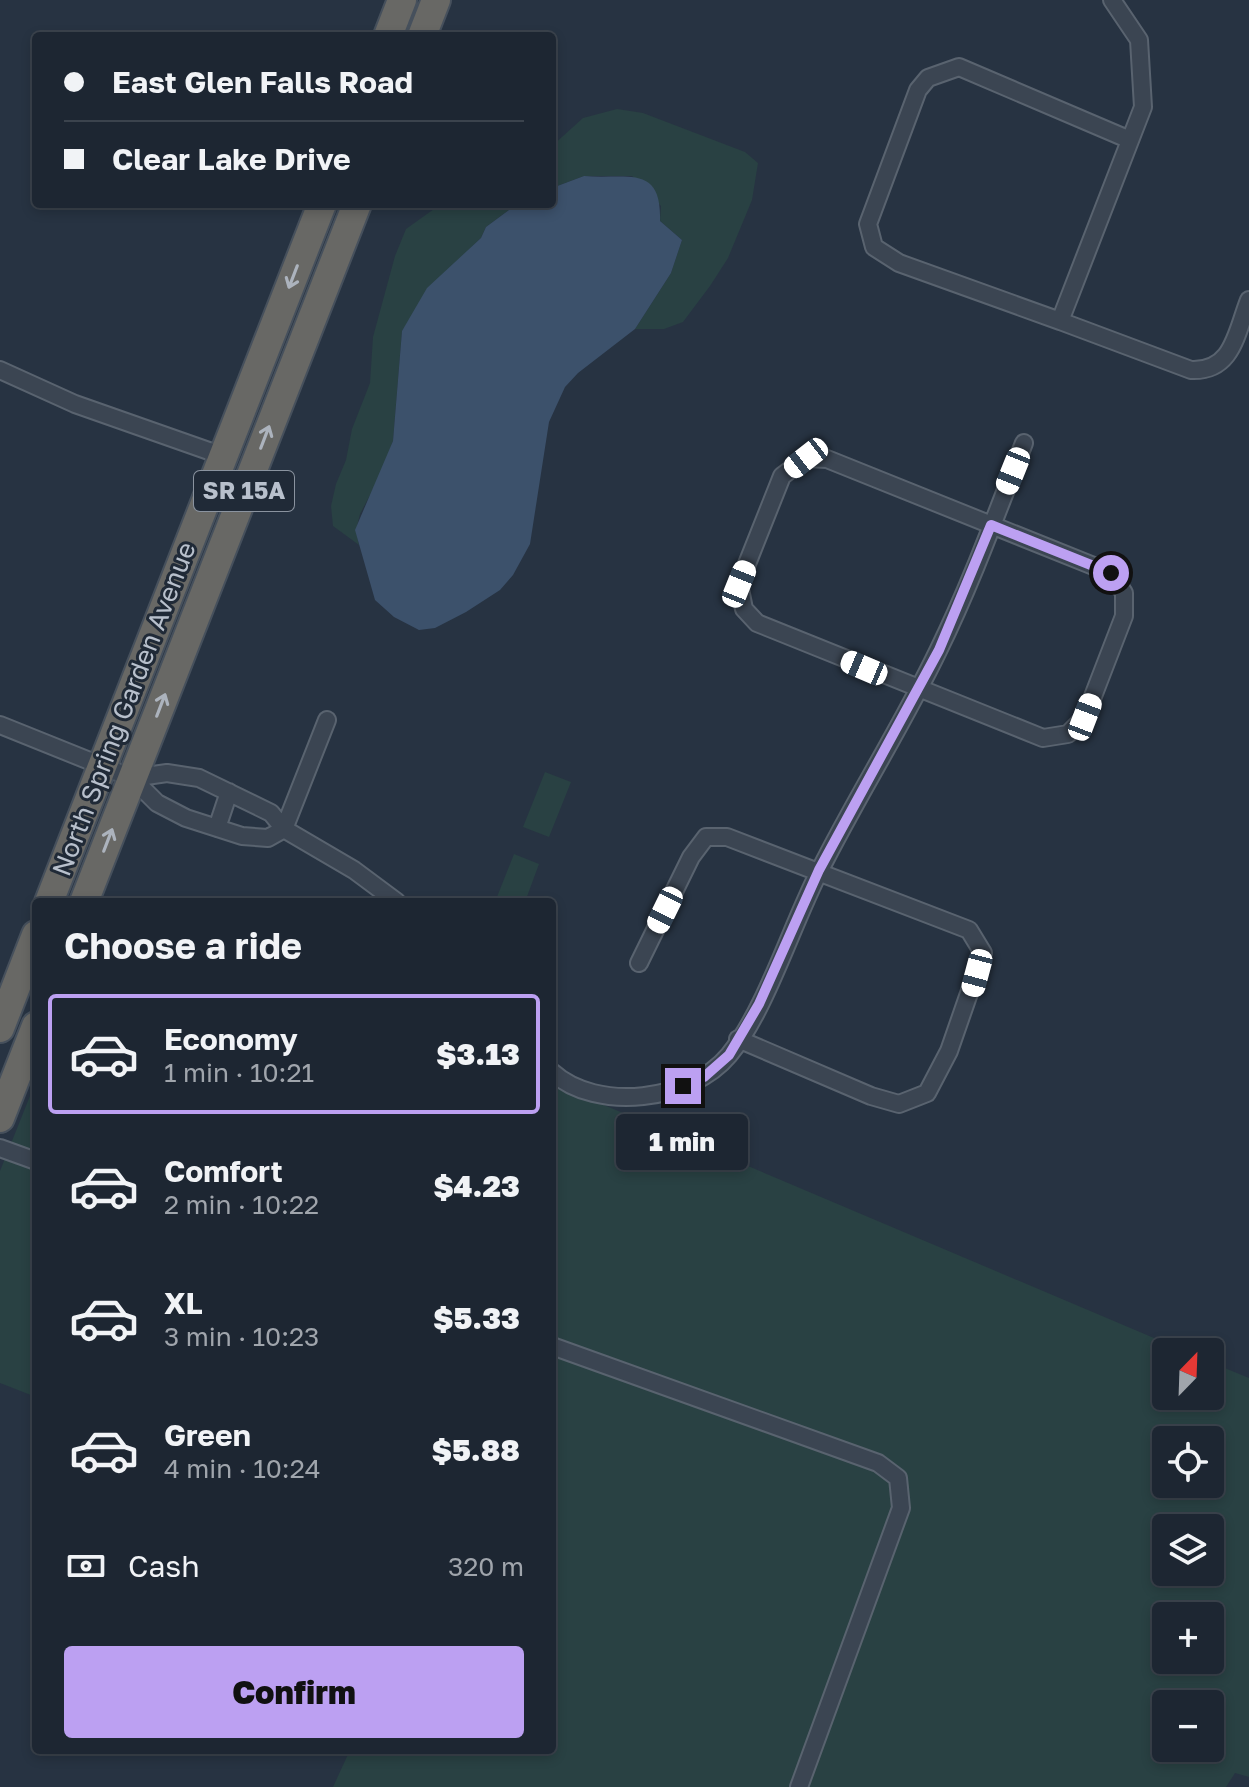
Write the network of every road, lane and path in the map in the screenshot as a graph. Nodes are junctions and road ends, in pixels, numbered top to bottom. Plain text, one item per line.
1 (402, 0) edge
2 (436, 0) edge
3 (1112, 0) edge
4 (390, 32) edge
5 (424, 32) edge
6 (1130, 140) junction
7 (320, 208) edge
8 (355, 208) edge
9 (1249, 300) edge
10 (1060, 321) junction
11 (0, 370) edge
12 (1024, 443) dead end
13 (223, 456) junction
14 (991, 525) junction
15 (917, 690) junction
16 (327, 720) dead end
17 (0, 725) edge
18 (102, 766) junction
19 (132, 778) junction
20 (229, 792) junction
21 (217, 828) junction
22 (284, 829) junction
23 (819, 870) junction
24 (51, 898) edge
25 (86, 898) edge
26 (392, 898) edge
27 (32, 945) edge
28 (639, 963) dead end
29 (0, 1028) edge
30 (32, 1036) edge
31 (738, 1039) junction
32 (556, 1074) edge
33 (0, 1118) edge
34 (0, 1148) edge
35 (32, 1160) edge
36 (556, 1347) edge
37 (799, 1787) edge

1 - 4 highway
2 - 5 highway
3 - 6 street
6 - 10 street
6 - 10 street
7 -> 13 highway, North Spring Garden Avenue / SR 15A
19 -> 8 highway, North Spring Garden Avenue / SR 15A
9 - 10 street
11 - 13 street
12 - 14 street
13 - 18 highway, North Spring Garden Avenue / SR 15A
14 - 15 street
14 - 15 street
14 - 15 street
15 - 23 street
16 - 22 street
17 - 18 street
18 - 19 street
18 - 24 highway, North Spring Garden Avenue / SR 15A
19 - 20 street
19 - 21 street
25 -> 19 highway, North Spring Garden Avenue / SR 15A
20 - 21 street
20 - 22 street
21 - 22 street
22 - 26 street
23 - 28 street
23 - 31 street
23 - 31 street
27 - 29 highway
30 - 33 highway
31 - 32 street
34 - 35 street
36 - 37 street

